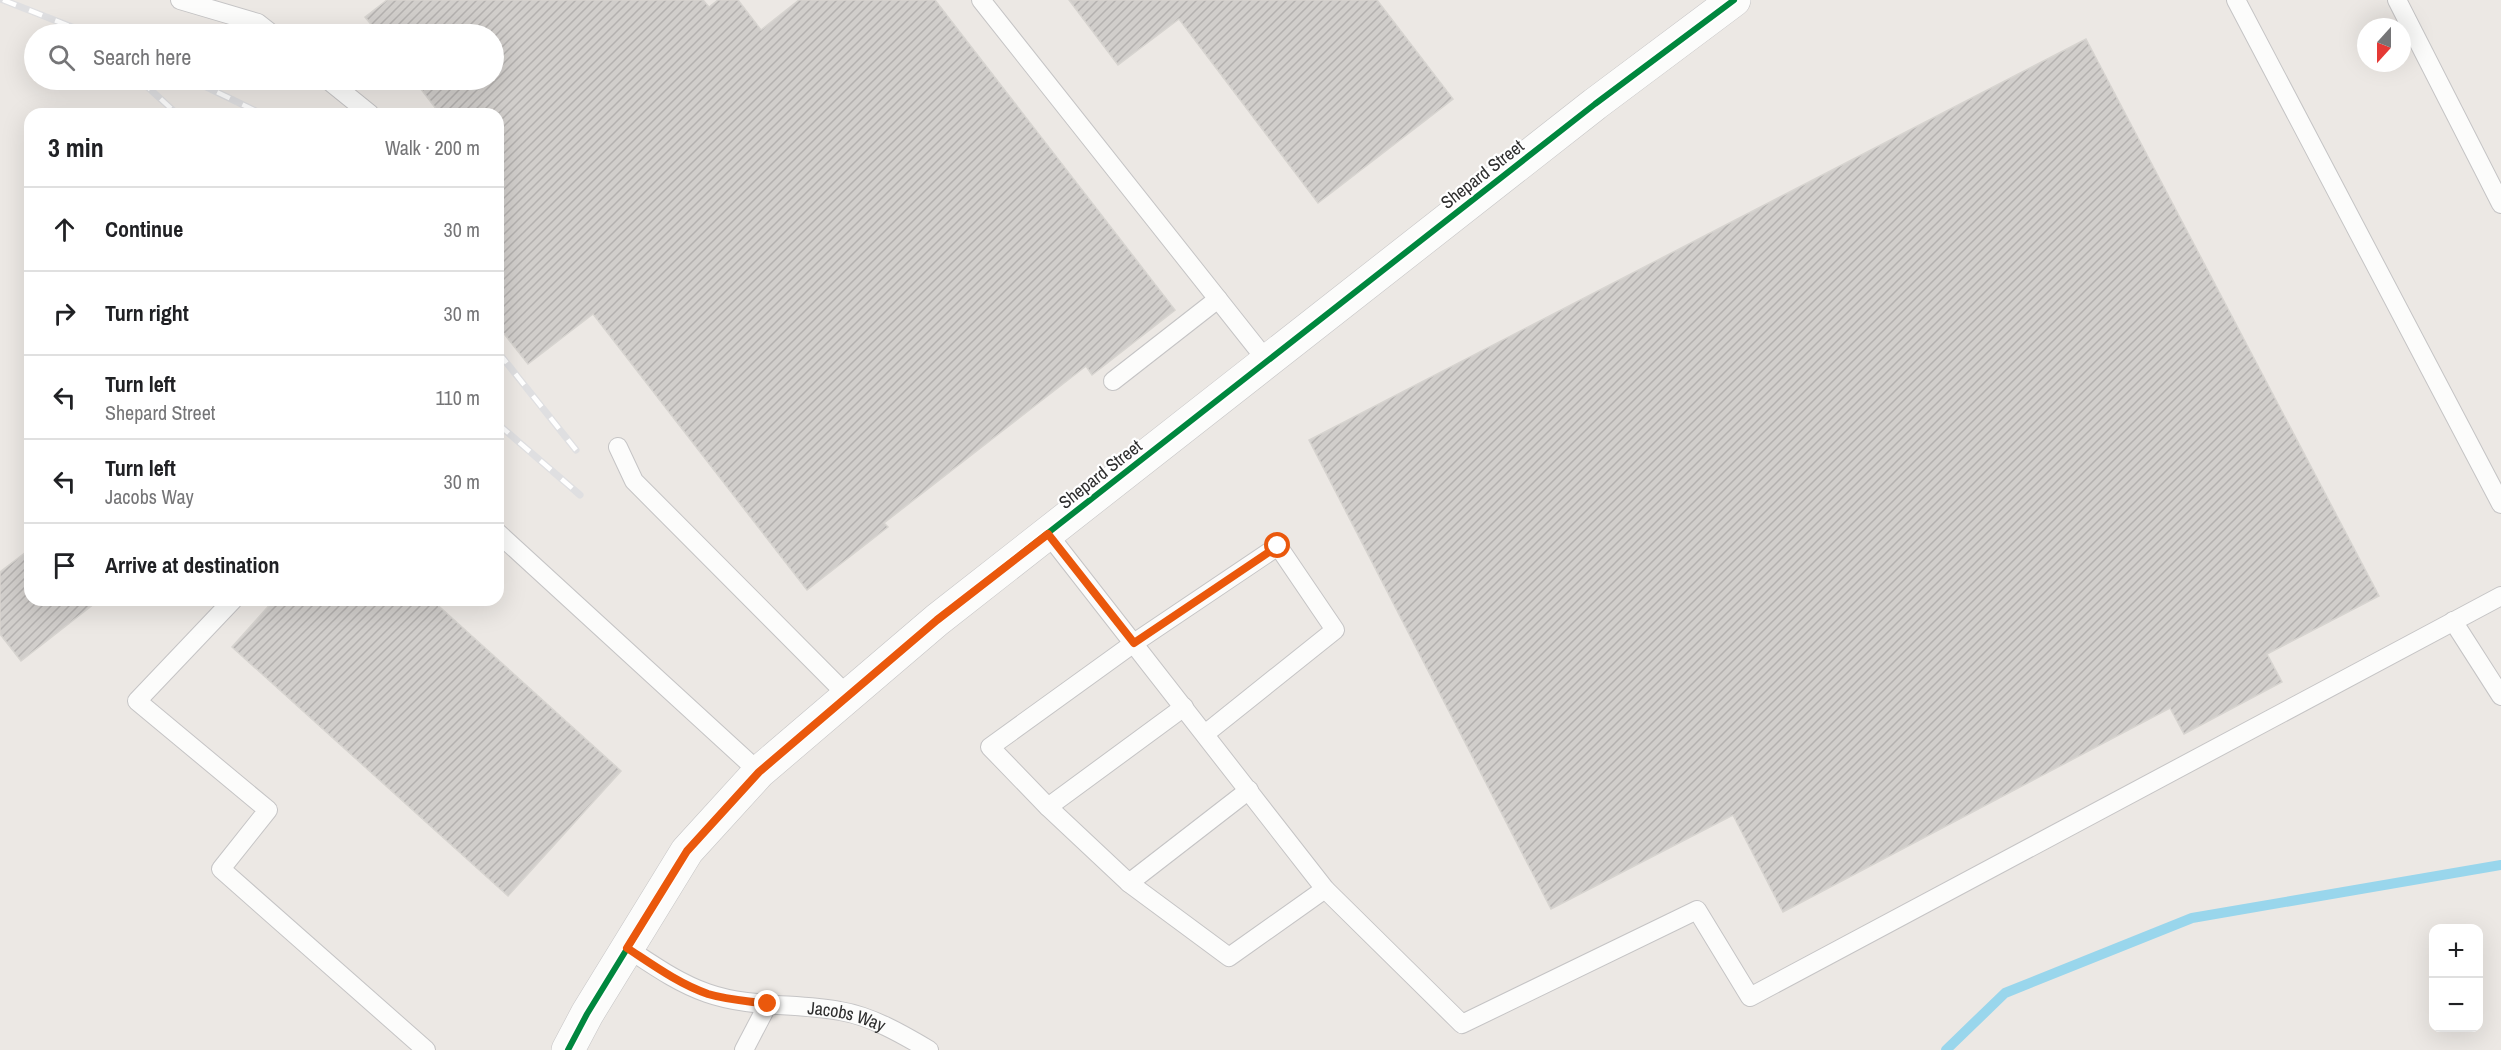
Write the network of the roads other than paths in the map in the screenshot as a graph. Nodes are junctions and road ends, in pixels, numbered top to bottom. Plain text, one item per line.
1 (180, 0) edge
2 (981, 0) edge
3 (1734, 0) edge
4 (2236, 0) edge
5 (2397, 0) edge
6 (258, 24) edge
7 (340, 90) edge
8 (363, 108) edge
9 (2501, 204) edge
10 (1218, 299) junction
11 (1267, 361) junction
12 (1113, 381) dead end
13 (618, 447) dead end
14 (2501, 504) edge
15 (1048, 534) junction
16 (504, 538) edge
17 (2501, 596) edge
18 (227, 606) edge
19 (2453, 621) junction
20 (1134, 643) junction
21 (848, 696) junction
22 (2501, 696) edge
23 (1184, 707) junction
24 (1205, 734) junction
25 (759, 772) junction
26 (1249, 790) junction
27 (1048, 807) junction
28 (1129, 883) junction
29 (1325, 889) junction
30 (627, 948) junction
31 (768, 1004) junction
32 (426, 1050) edge
33 (568, 1050) edge
34 (744, 1050) edge
35 (928, 1050) edge

1 - 6 lane
2 - 10 lane
3 - 11 street, Shepard Street
4 - 14 lane
5 - 9 lane
7 - 8 lane
10 - 11 lane
10 - 12 lane
11 - 15 street, Shepard Street
13 - 21 lane
15 - 20 lane
15 - 21 street, Shepard Street
16 - 25 lane
17 - 19 lane
18 - 32 lane
19 - 22 lane
19 - 29 lane
20 - 23 lane
20 - 24 lane
20 - 27 lane
21 - 25 street, Shepard Street
23 - 24 lane
23 - 27 lane
24 - 26 lane
25 - 30 street, Shepard Street
26 - 28 lane
26 - 29 lane
27 - 28 lane
28 - 29 lane
30 - 31 lane, Jacobs Way
30 - 33 street, Shepard Street
31 - 34 lane
31 - 35 lane, Jacobs Way

